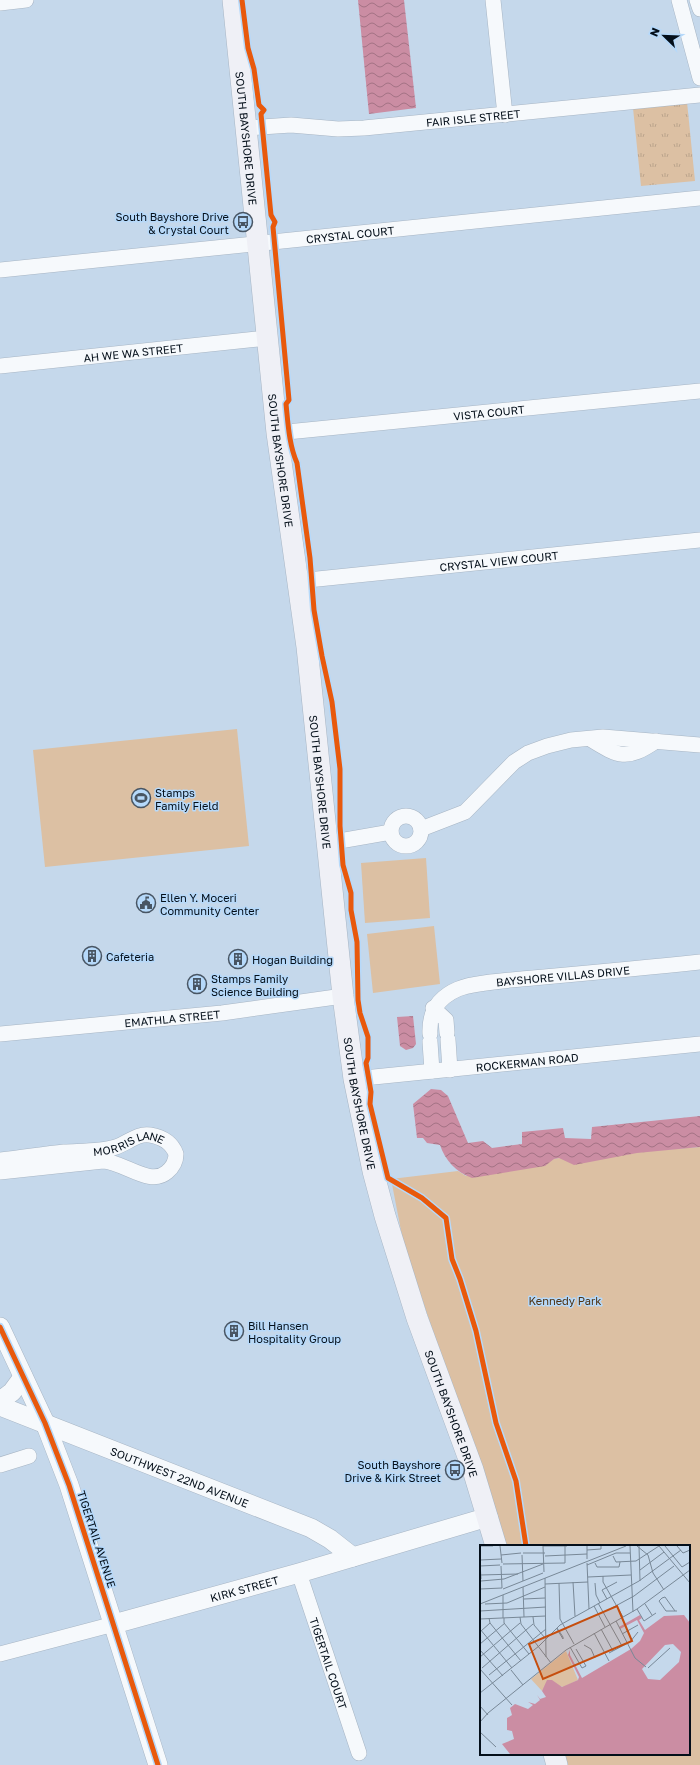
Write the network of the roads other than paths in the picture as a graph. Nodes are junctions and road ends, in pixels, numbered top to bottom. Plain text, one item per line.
1 (26, 0) edge
2 (233, 0) edge
3 (493, 0) edge
4 (679, 0) edge
5 (697, 0) edge
6 (0, 3) edge
7 (700, 9) edge
8 (700, 78) edge
9 (700, 95) edge
10 (505, 115) junction
11 (246, 128) junction
12 (700, 198) edge
13 (258, 243) junction
14 (0, 270) edge
15 (267, 338) junction
16 (0, 366) edge
17 (700, 391) edge
18 (277, 433) junction
19 (700, 540) edge
20 (298, 581) junction
21 (700, 745) edge
22 (421, 828) junction
23 (391, 832) junction
24 (328, 843) junction
25 (700, 962) edge
26 (343, 996) junction
27 (433, 1008) junction
28 (0, 1034) edge
29 (700, 1044) edge
30 (450, 1070) junction
31 (432, 1071) junction
32 (354, 1079) junction
33 (0, 1160) edge
34 (0, 1172) edge
35 (0, 1327) edge
36 (22, 1377) junction
37 (0, 1401) edge
38 (0, 1406) edge
39 (45, 1423) junction
40 (88, 1440) junction
41 (30, 1456) dead end
42 (0, 1465) edge
43 (63, 1466) junction
44 (488, 1517) junction
45 (496, 1545) edge
46 (353, 1557) junction
47 (299, 1573) junction
48 (114, 1624) junction
49 (0, 1654) edge
50 (359, 1753) dead end
51 (554, 1755) edge
52 (158, 1765) edge
53 (557, 1765) edge

1 - 6 street
2 - 11 main road, SOUTH BAYSHORE DRIVE
3 - 10 street
4 - 8 street
5 - 7 street
9 - 10 street, FAIR ISLE STREET
10 - 11 street, FAIR ISLE STREET
11 - 13 main road, SOUTH BAYSHORE DRIVE
12 - 13 street, CRYSTAL COURT
13 - 14 street, CRYSTAL COURT
13 - 15 main road, SOUTH BAYSHORE DRIVE
15 - 16 street, AH WE WA STREET
15 - 18 main road, SOUTH BAYSHORE DRIVE
17 - 18 street, VISTA COURT
18 - 20 main road, SOUTH BAYSHORE DRIVE
19 - 20 street, CRYSTAL VIEW COURT
20 - 24 main road, SOUTH BAYSHORE DRIVE
21 - 22 street
22 - 23 street
22 - 23 street
23 - 24 street
24 - 26 main road, SOUTH BAYSHORE DRIVE
25 - 27 street, BAYSHORE VILLAS DRIVE
26 - 28 street, EMATHLA STREET
26 - 32 main road, SOUTH BAYSHORE DRIVE
27 - 30 street
27 - 31 street
29 - 30 street, ROCKERMAN ROAD
30 - 31 street, ROCKERMAN ROAD
31 - 32 street, ROCKERMAN ROAD
32 - 44 main road, SOUTH BAYSHORE DRIVE
33 - 34 street, MORRIS LANE
35 - 36 street, TIGERTAIL AVENUE
36 - 37 street
36 - 39 street, TIGERTAIL AVENUE
38 - 39 street, SOUTHWEST 22ND AVENUE
39 - 40 street, SOUTHWEST 22ND AVENUE
39 - 43 street, TIGERTAIL AVENUE
40 - 43 street
40 - 46 street, SOUTHWEST 22ND AVENUE
41 - 42 street
43 - 48 street, TIGERTAIL AVENUE
44 - 45 main road, SOUTH BAYSHORE DRIVE
44 - 46 street, KIRK STREET
46 - 47 street, KIRK STREET
47 - 48 street, KIRK STREET
47 - 50 street, TIGERTAIL COURT
48 - 49 street, KIRK STREET
48 - 52 street, TIGERTAIL AVENUE
51 - 53 main road

